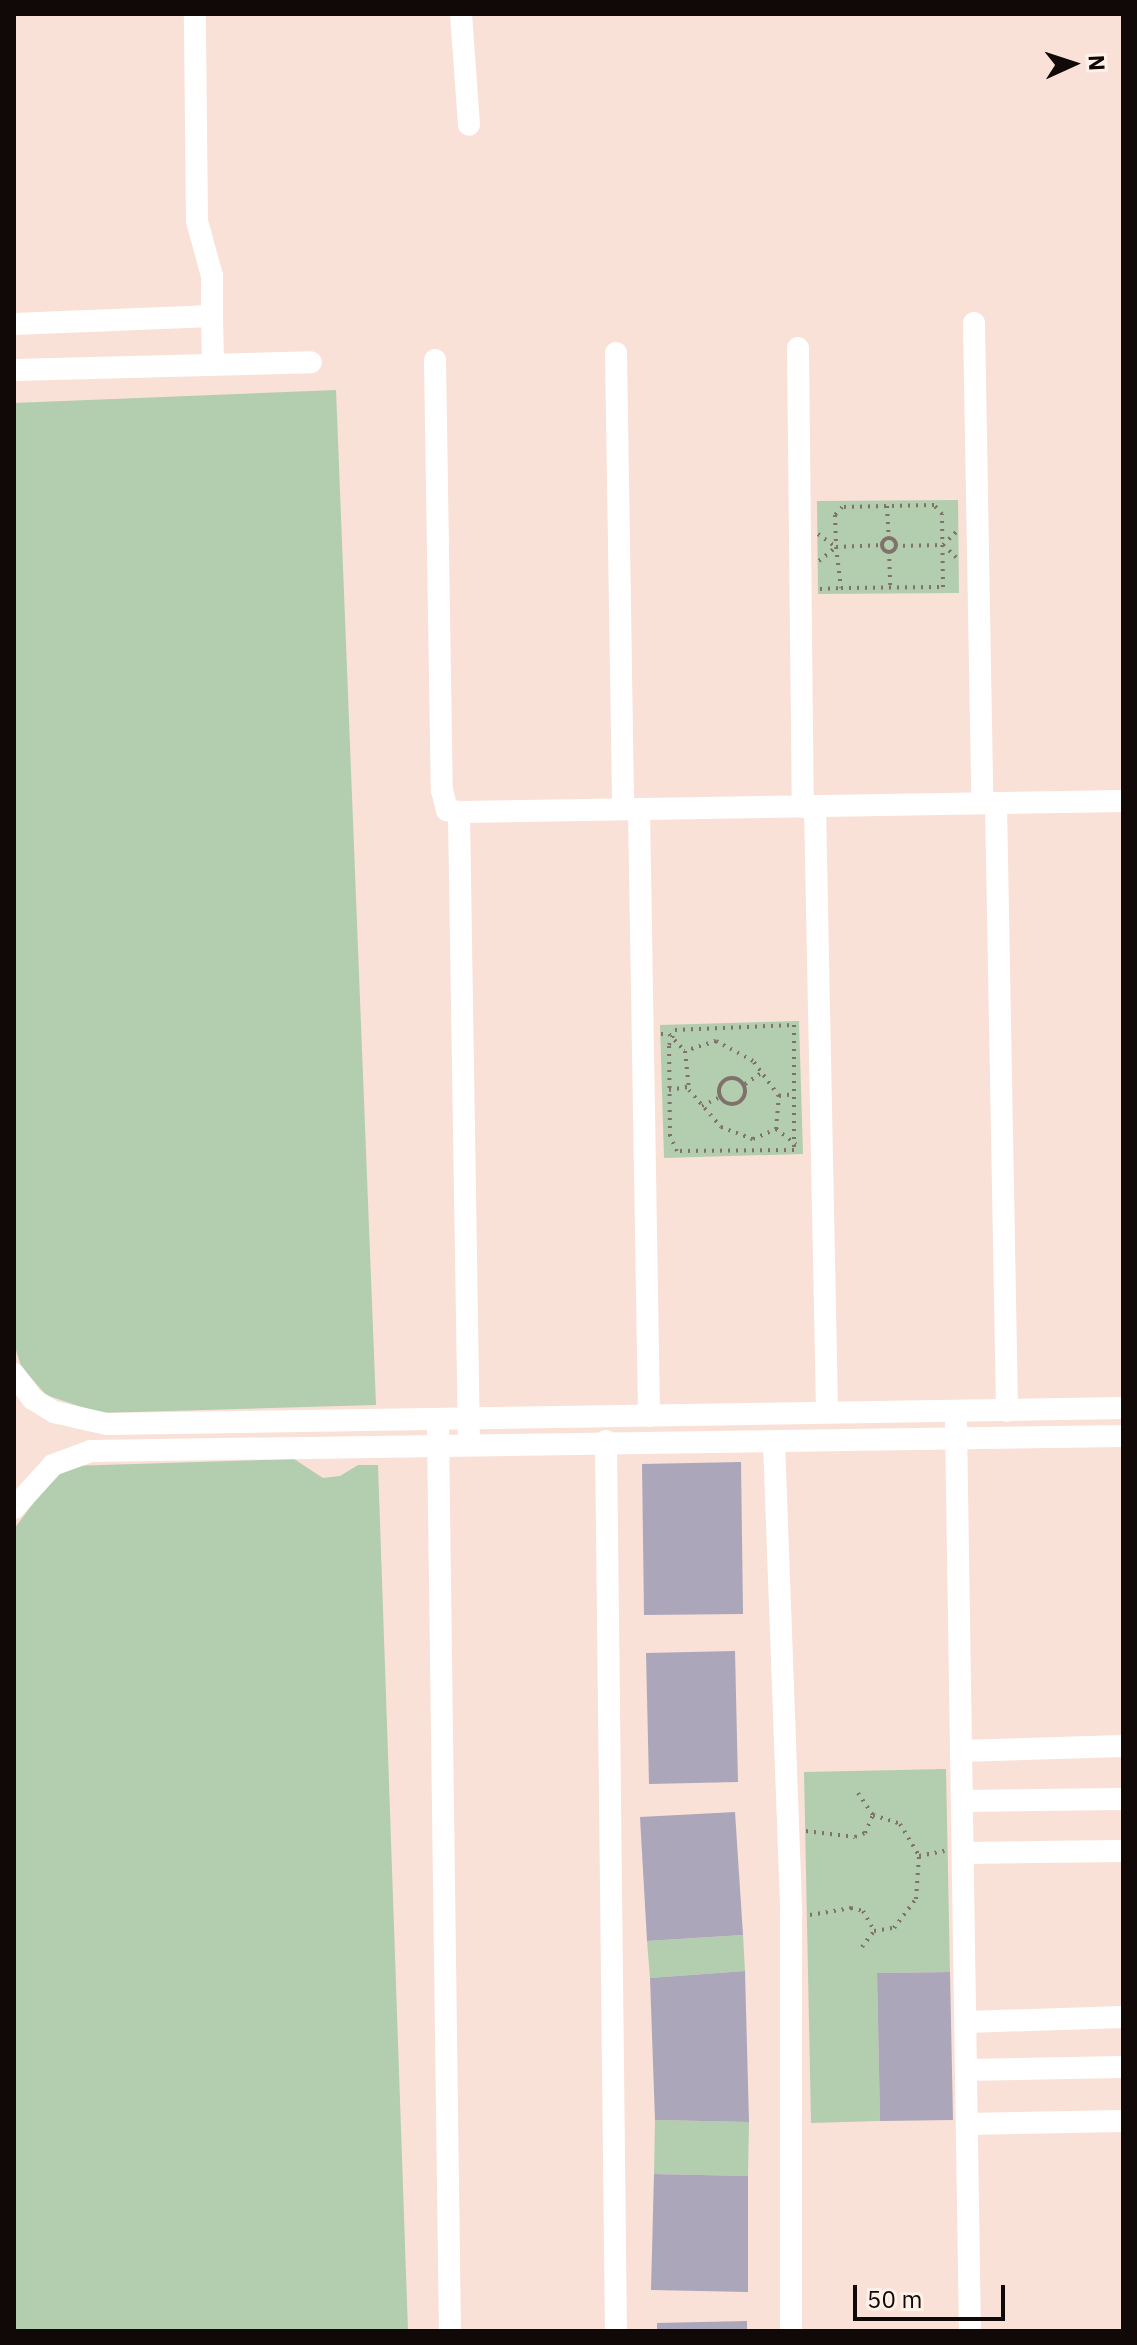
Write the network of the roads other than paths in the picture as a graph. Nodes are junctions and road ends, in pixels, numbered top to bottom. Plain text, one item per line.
1 (195, 14) edge
2 (461, 14) edge
3 (469, 125) dead end
4 (212, 316) junction
5 (974, 323) dead end
6 (14, 324) edge
7 (798, 348) dead end
8 (616, 353) dead end
9 (435, 360) dead end
10 (311, 362) dead end
11 (213, 365) junction
12 (14, 370) edge
13 (1123, 801) edge
14 (989, 803) junction
15 (809, 807) junction
16 (631, 809) junction
17 (459, 812) junction
18 (14, 1374) edge
19 (1123, 1408) edge
20 (1007, 1411) junction
21 (827, 1412) junction
22 (956, 1412) junction
23 (649, 1416) junction
24 (438, 1419) junction
25 (467, 1419) junction
26 (1123, 1436) edge
27 (957, 1437) junction
28 (606, 1441) junction
29 (774, 1442) junction
30 (439, 1445) junction
31 (469, 1445) junction
32 (14, 1508) edge
33 (1123, 1746) edge
34 (961, 1751) junction
35 (1123, 1799) edge
36 (962, 1801) junction
37 (1123, 1851) edge
38 (963, 1852) junction
39 (1123, 2017) edge
40 (966, 2022) junction
41 (1123, 2067) edge
42 (966, 2070) junction
43 (1123, 2121) edge
44 (967, 2124) junction
45 (450, 2331) edge
46 (616, 2331) edge
47 (791, 2331) edge
48 (970, 2331) edge

1 - 4 street
2 - 3 street
4 - 6 street
4 - 11 street
5 - 14 street
7 - 15 street
8 - 16 street
9 - 17 street
10 - 11 street
11 - 12 street
13 - 14 street
14 - 15 street
14 - 20 street
15 - 16 street
15 - 21 street
16 - 17 street
16 - 23 street
17 - 25 street
18 - 24 street
19 - 20 street
20 - 22 street
21 - 22 street
21 - 23 street
22 - 27 street
23 - 25 street
24 - 25 street
24 - 30 street
25 - 31 street
26 - 27 street
27 - 29 street
27 - 34 street
28 - 29 street
28 - 31 street
28 - 46 street
29 - 47 street
30 - 31 street
30 - 32 street
30 - 45 street
33 - 34 street
34 - 36 street
35 - 36 street
36 - 38 street
37 - 38 street
38 - 40 street
39 - 40 street
40 - 42 street
41 - 42 street
42 - 44 street
43 - 44 street
44 - 48 street

